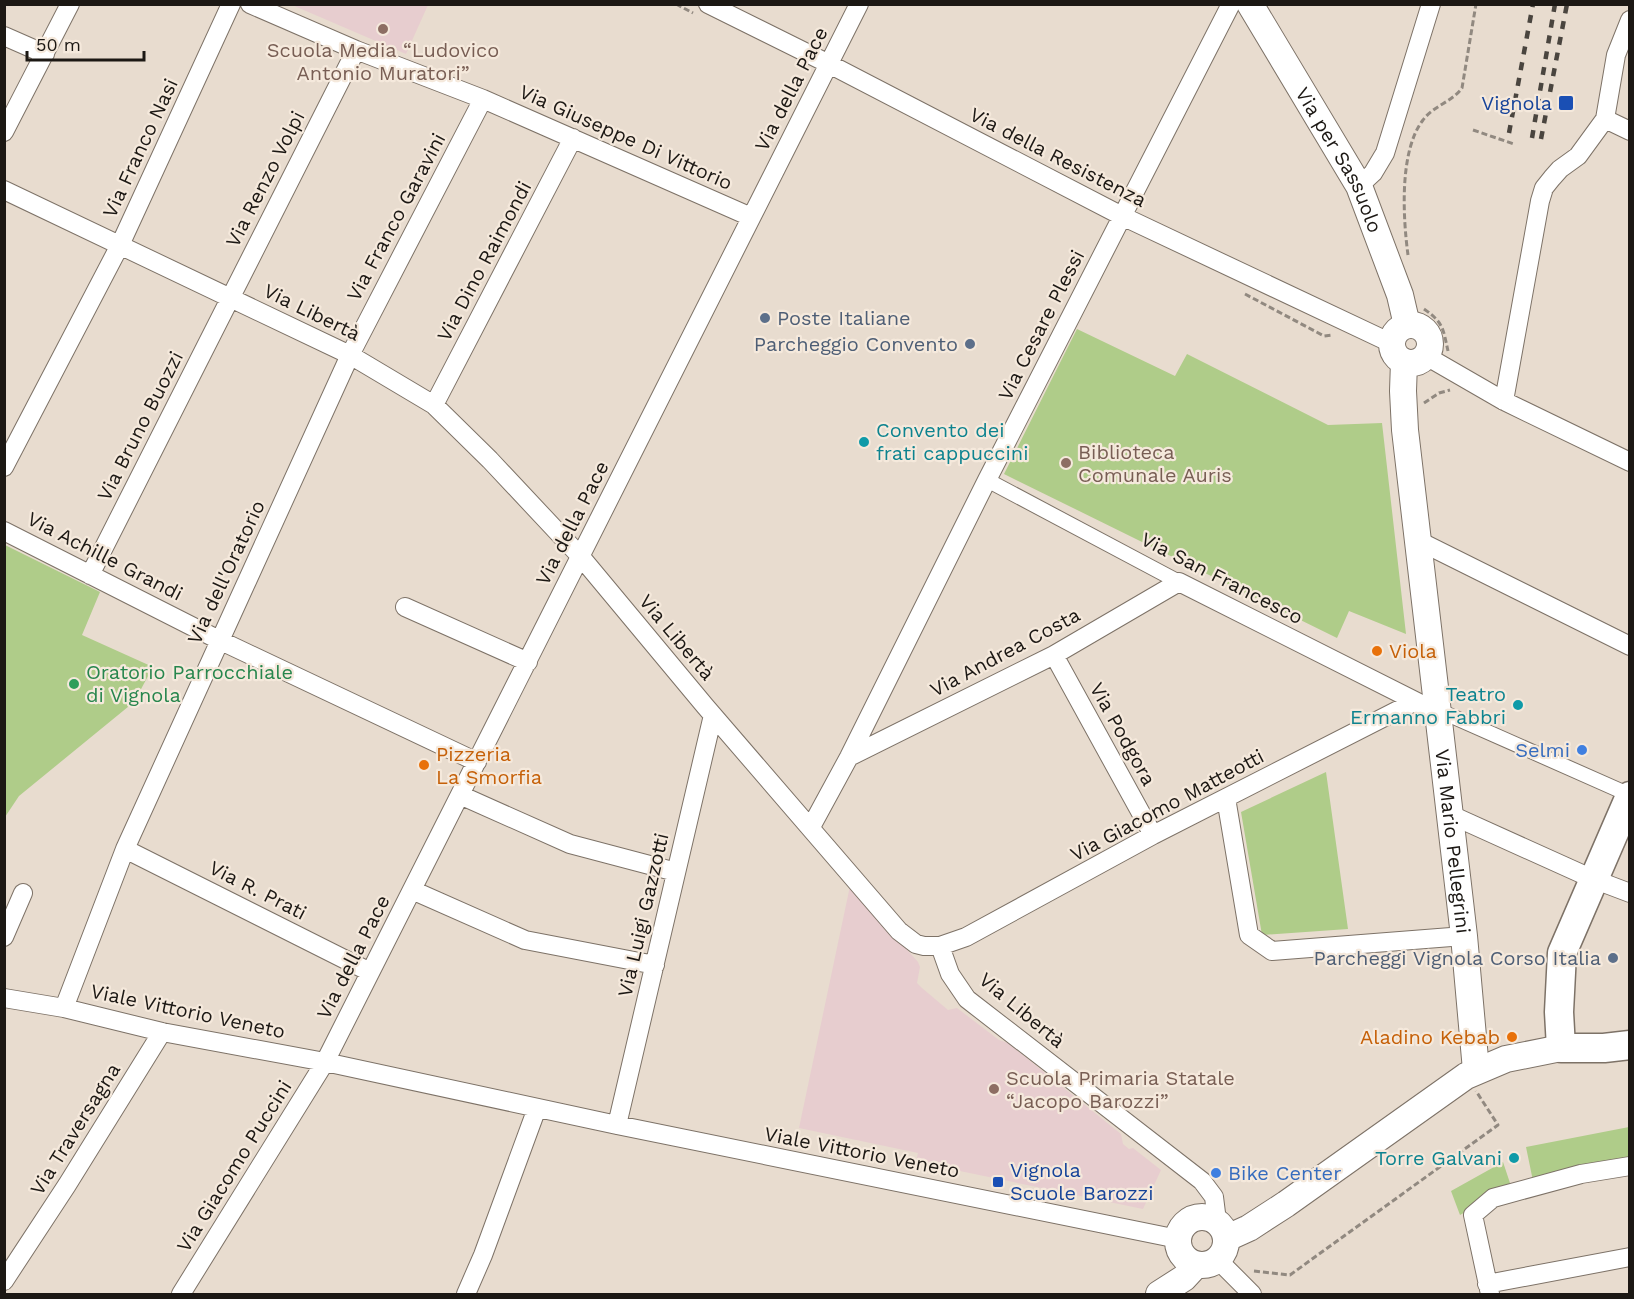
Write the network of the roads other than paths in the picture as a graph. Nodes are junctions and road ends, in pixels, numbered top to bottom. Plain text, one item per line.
1 (70, 4) edge
2 (231, 4) edge
3 (250, 4) edge
4 (708, 4) edge
5 (859, 4) edge
6 (1231, 4) edge
7 (1250, 4) edge
8 (1431, 4) edge
9 (1629, 20) edge
10 (4, 36) edge
11 (356, 50) junction
12 (45, 54) junction
13 (829, 64) junction
14 (483, 99) junction
15 (1605, 119) junction
16 (1629, 131) edge
17 (4, 132) edge
18 (573, 138) junction
19 (1359, 186) junction
20 (4, 190) edge
21 (751, 216) junction
22 (1122, 216) junction
23 (120, 245) junction
24 (230, 297) junction
25 (1417, 341) junction
26 (350, 355) junction
27 (1504, 401) junction
28 (434, 405) junction
29 (1629, 462) edge
30 (4, 467) edge
31 (987, 480) junction
32 (4, 531) edge
33 (1417, 540) junction
34 (581, 557) junction
35 (90, 575) junction
36 (1179, 582) junction
37 (405, 606) dead end
38 (219, 640) junction
39 (1629, 646) edge
40 (1054, 655) junction
41 (528, 662) junction
42 (1414, 702) junction
43 (1438, 710) junction
44 (713, 715) junction
45 (849, 757) junction
46 (477, 762) junction
47 (460, 795) junction
48 (1629, 796) edge
49 (1226, 798) junction
50 (1449, 814) junction
51 (811, 827) junction
52 (1153, 835) junction
53 (125, 849) junction
54 (676, 872) junction
55 (1593, 879) junction
56 (412, 890) junction
57 (23, 893) dead end
58 (1629, 893) edge
59 (1464, 936) junction
60 (4, 937) edge
61 (940, 946) junction
62 (655, 965) junction
63 (370, 972) junction
64 (4, 998) edge
65 (64, 1008) junction
66 (1629, 1031) edge
67 (162, 1032) junction
68 (1629, 1045) edge
69 (1561, 1048) junction
70 (325, 1062) junction
71 (1471, 1073) junction
72 (537, 1108) junction
73 (617, 1125) junction
74 (1629, 1166) edge
75 (1178, 1239) junction
76 (1214, 1246) junction
77 (1629, 1257) edge
78 (4, 1281) edge
79 (1489, 1289) edge
80 (181, 1294) edge
81 (466, 1294) edge
82 (1159, 1294) edge
83 (1252, 1294) edge

1 - 12 street
2 - 23 street, Via Franco Nasi
3 - 11 street, Via Giuseppe Di Vittorio
4 - 13 street, Via della Resistenza
5 - 13 street, Via della Pace
6 - 22 street, Via Cesare Plessi
7 - 19 main road, Via per Sassuolo
8 - 19 street
9 - 15 street
10 - 12 street
11 - 14 street, Via Giuseppe Di Vittorio
11 - 24 street, Via Renzo Volpi
12 - 17 street
13 - 21 street, Via della Pace
13 - 22 street, Via della Resistenza
14 - 18 street, Via Giuseppe Di Vittorio
14 - 26 street, Via Franco Garavini
15 - 16 street
15 - 27 street
18 - 21 street, Via Giuseppe Di Vittorio
18 - 28 street, Via Dino Raimondi
19 - 25 main road, Via per Sassuolo
20 - 23 street, Via Libertà
21 - 34 street, Via della Pace
22 - 25 street, Via della Resistenza
22 - 31 street, Via Cesare Plessi
23 - 24 street, Via Libertà
23 - 30 street, Via Franco Nasi
24 - 26 street, Via Libertà
24 - 35 street, Via Bruno Buozzi
25 - 27 street, Via della Resistenza
25 - 33 main road, Via Mario Pellegrini
26 - 28 street, Via Libertà
26 - 38 street, Via dell'Oratorio
27 - 29 street, Via della Resistenza
28 - 34 street, Via Libertà
31 - 36 street, Via San Francesco
31 - 45 street, Via Cesare Plessi
32 - 35 street, Via Achille Grandi
33 - 39 street
33 - 43 main road, Via Mario Pellegrini
34 - 41 street, Via della Pace
34 - 44 street, Via Libertà
35 - 38 street, Via Achille Grandi
36 - 40 street, Via Andrea Costa
36 - 42 street, Via San Francesco
37 - 41 street
38 - 46 street, Via Achille Grandi
38 - 53 street, Via dell'Oratorio
40 - 45 street, Via Andrea Costa
40 - 52 street, Via Podgora
41 - 46 street, Via della Pace
42 - 43 street, Via San Francesco
42 - 49 street, Via Giacomo Matteotti
43 - 48 street
43 - 50 main road, Via Mario Pellegrini
44 - 51 street, Via Libertà
44 - 54 street, Via Luigi Gazzotti
45 - 51 street, Via Cesare Plessi
46 - 47 street, Via della Pace
47 - 54 street
47 - 56 street, Via della Pace
48 - 55 main road
49 - 52 street, Via Giacomo Matteotti
49 - 59 street, Via Mario Pellegrini
50 - 55 street
50 - 59 main road, Via Mario Pellegrini
51 - 61 street, Via Libertà
52 - 61 street, Via Giacomo Matteotti
53 - 63 street, Via R. Prati
53 - 65 street, Via dell'Oratorio
54 - 62 street, Via Luigi Gazzotti
55 - 58 street
55 - 69 main road
56 - 62 street
56 - 63 street, Via della Pace
57 - 60 street
59 - 71 main road, Via Mario Pellegrini
61 - 76 street, Via Libertà
62 - 73 street, Via Luigi Gazzotti
63 - 70 street, Via della Pace
64 - 65 street, Viale Vittorio Veneto
65 - 67 street, Viale Vittorio Veneto
66 - 69 street
67 - 70 street, Viale Vittorio Veneto
67 - 78 street, Via Traversagna
68 - 69 main road
69 - 71 main road
70 - 72 street, Viale Vittorio Veneto
70 - 80 street, Via Giacomo Puccini
71 - 76 main road
72 - 73 street, Viale Vittorio Veneto
72 - 81 street
73 - 75 street, Viale Vittorio Veneto
74 - 79 street
75 - 76 main road
75 - 76 main road
76 - 82 main road
76 - 83 street
77 - 79 street

